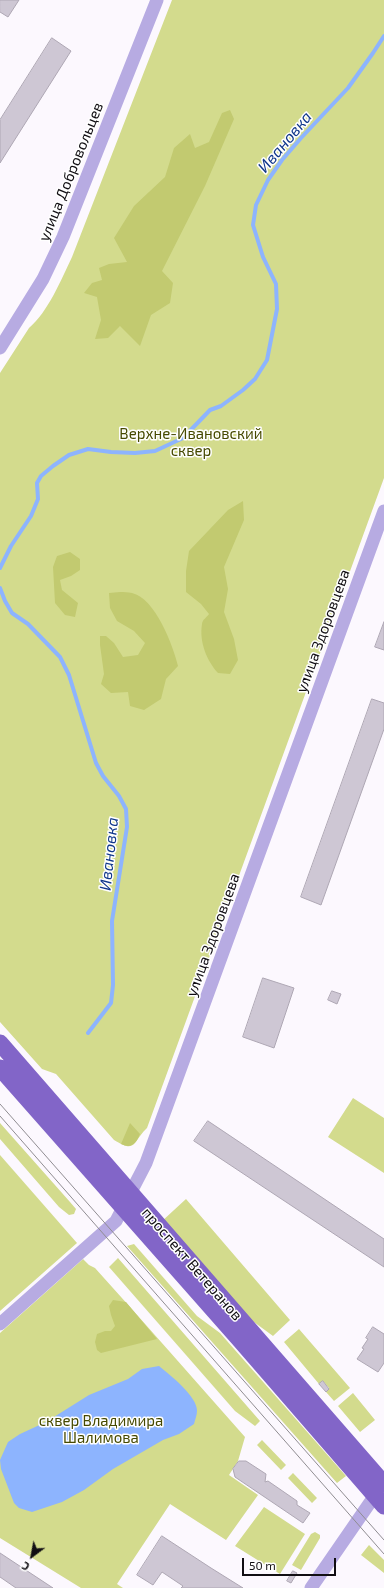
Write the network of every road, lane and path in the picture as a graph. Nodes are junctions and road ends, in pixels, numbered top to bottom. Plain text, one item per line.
1 (157, 0) edge
2 (0, 348) edge
3 (384, 511) edge
4 (0, 1043) edge
5 (0, 1068) edge
6 (127, 1201) junction
7 (0, 1324) edge
8 (382, 1490) edge
9 (311, 1588) edge

1 - 2 street, улица Добровольцев
3 - 6 street, улица Здоровцева
4 - 6 main road, проспект Ветеранов
5 - 6 main road, проспект Ветеранов
6 - 7 street, улица Здоровцева
6 - 8 main road, проспект Ветеранов
8 - 9 street

